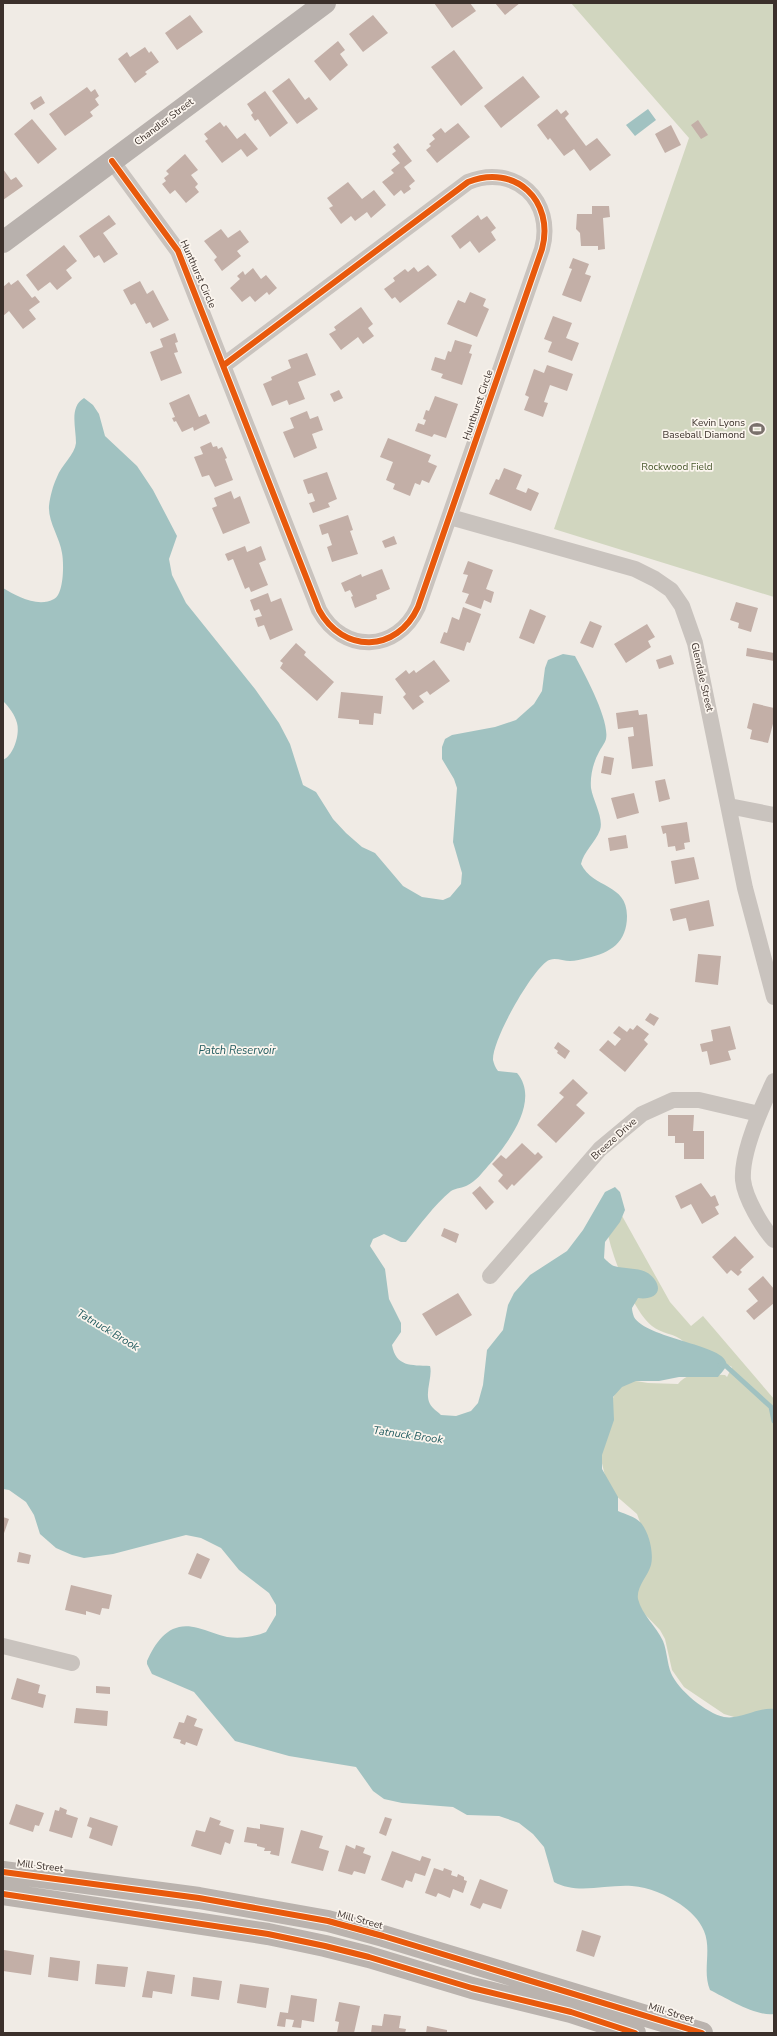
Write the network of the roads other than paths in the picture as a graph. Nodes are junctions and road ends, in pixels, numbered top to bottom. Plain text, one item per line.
1 (325, 3) edge
2 (112, 161) junction
3 (3, 242) edge
4 (224, 365) junction
5 (450, 517) junction
6 (729, 806) junction
7 (774, 815) edge
8 (774, 997) edge
9 (774, 1081) edge
10 (759, 1114) junction
11 (774, 1240) edge
12 (490, 1276) dead end
13 (3, 1646) edge
14 (72, 1663) dead end
15 (3, 1872) edge
16 (3, 1894) edge
17 (691, 2031) edge
18 (635, 2033) edge

1 - 2 main road, Chandler Street
2 - 3 main road, Chandler Street
2 - 4 street, Hunthurst Circle
4 - 5 street, Hunthurst Circle
4 - 5 street, Hunthurst Circle
5 - 6 street, Glendale Street
6 - 7 street
6 - 8 street, Glendale Street
9 - 10 street
10 - 11 street
10 - 12 street, Breeze Drive
13 - 14 street
15 - 17 main road, Mill Street
16 - 18 main road

